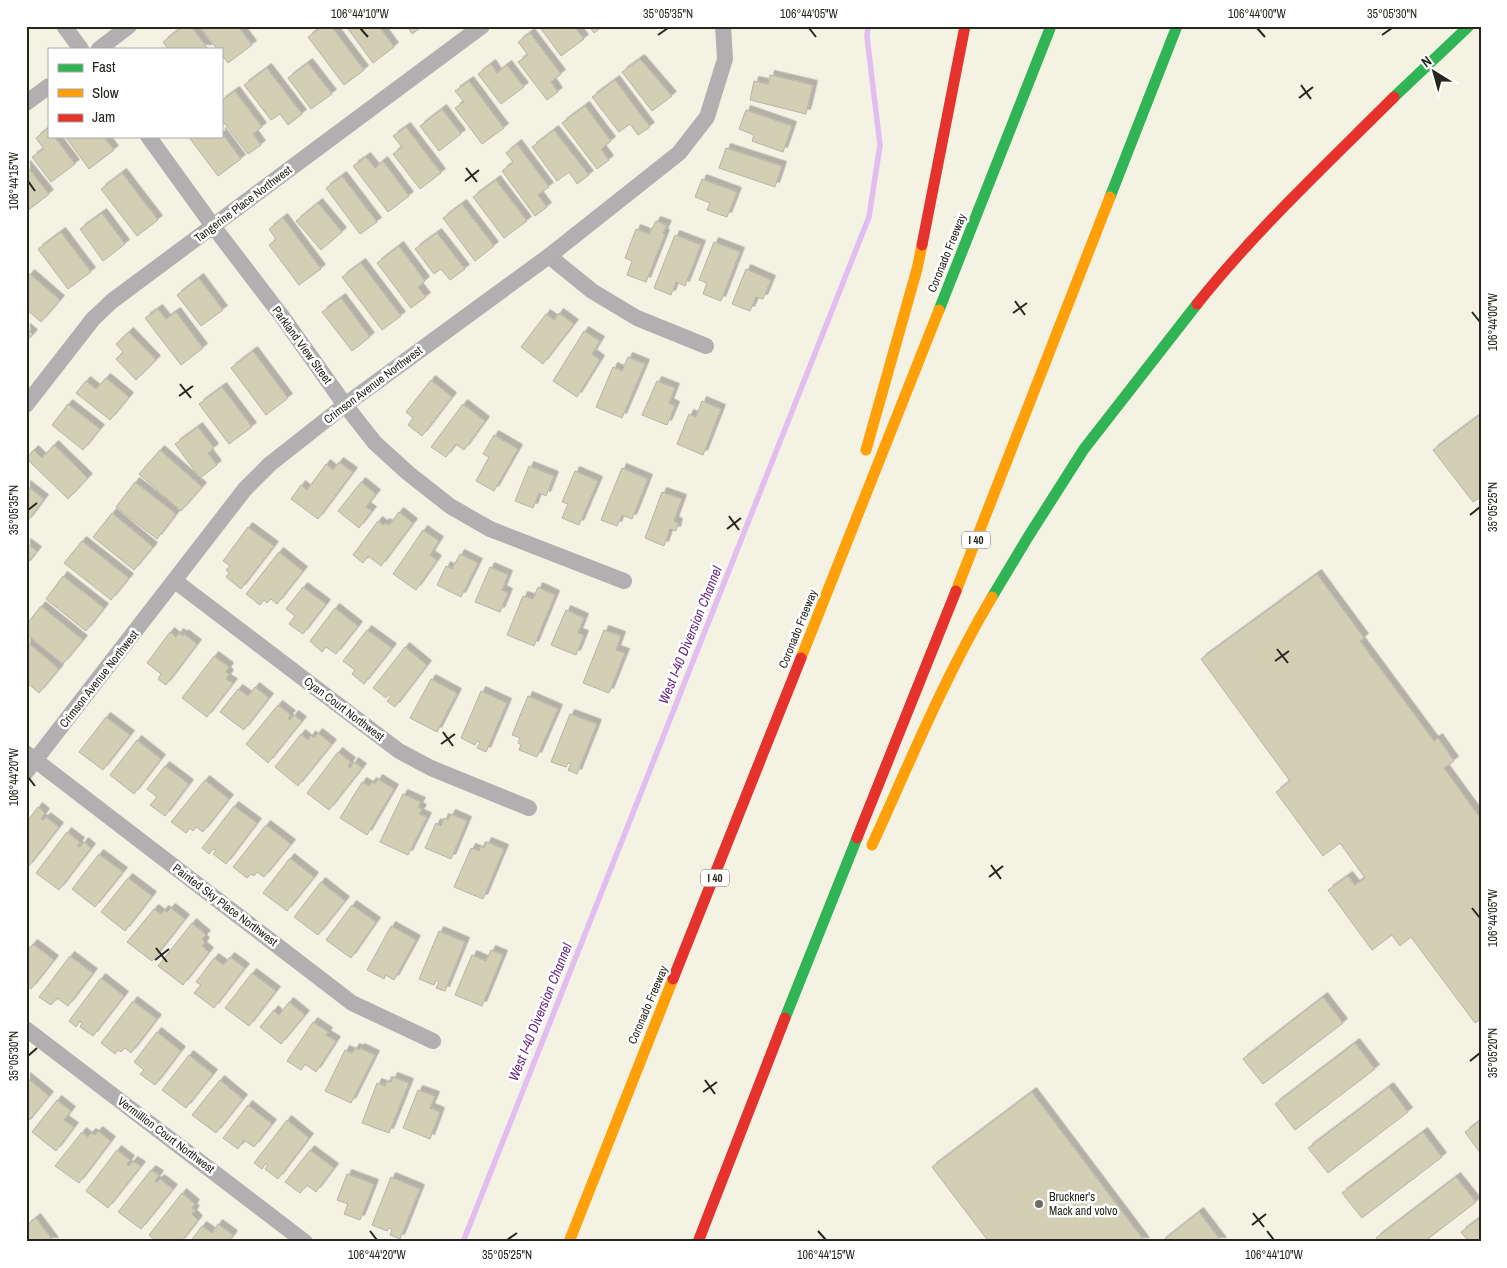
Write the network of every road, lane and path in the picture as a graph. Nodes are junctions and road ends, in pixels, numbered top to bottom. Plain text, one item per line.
1 (64, 26) edge
2 (129, 26) edge
3 (482, 26) edge
4 (723, 26) edge
5 (965, 26) edge
6 (1051, 26) edge
7 (1177, 26) edge
8 (1469, 26) edge
9 (80, 48) edge
10 (100, 48) edge
11 (48, 87) edge
12 (26, 103) edge
13 (149, 138) edge
14 (213, 226) junction
15 (549, 256) junction
16 (706, 346) dead end
17 (26, 405) edge
18 (345, 405) junction
19 (862, 464) dead end
20 (851, 501) dead end
21 (624, 580) dead end
22 (175, 581) junction
23 (812, 631) junction
24 (29, 762) edge
25 (529, 808) dead end
26 (867, 857) dead end
27 (841, 910) dead end
28 (26, 1029) edge
29 (433, 1041) dead end
30 (771, 1053) junction
31 (305, 1242) edge
32 (569, 1242) edge
33 (698, 1242) edge

1 - 9 street
2 - 10 street
3 - 14 street, Tangerine Place Northwest
4 - 15 street, Crimson Avenue Northwest
5 - 19 highway
6 - 23 highway, Coronado Freeway / I 40
7 - 30 highway, I 40
8 - 26 highway
11 - 12 street
13 - 14 street, Parkland View Street
14 - 17 street, Tangerine Place Northwest
14 - 18 street, Parkland View Street
15 - 16 street
15 - 18 street, Crimson Avenue Northwest
18 - 21 street, Parkland View Street
18 - 22 street, Crimson Avenue Northwest
20 - 23 highway
22 - 24 street, Crimson Avenue Northwest
22 - 25 street, Cyan Court Northwest
23 - 32 highway, Coronado Freeway / I 40
24 - 29 street, Painted Sky Place Northwest
27 - 30 highway
28 - 31 street, Vermillion Court Northwest
30 - 33 highway, I 40

